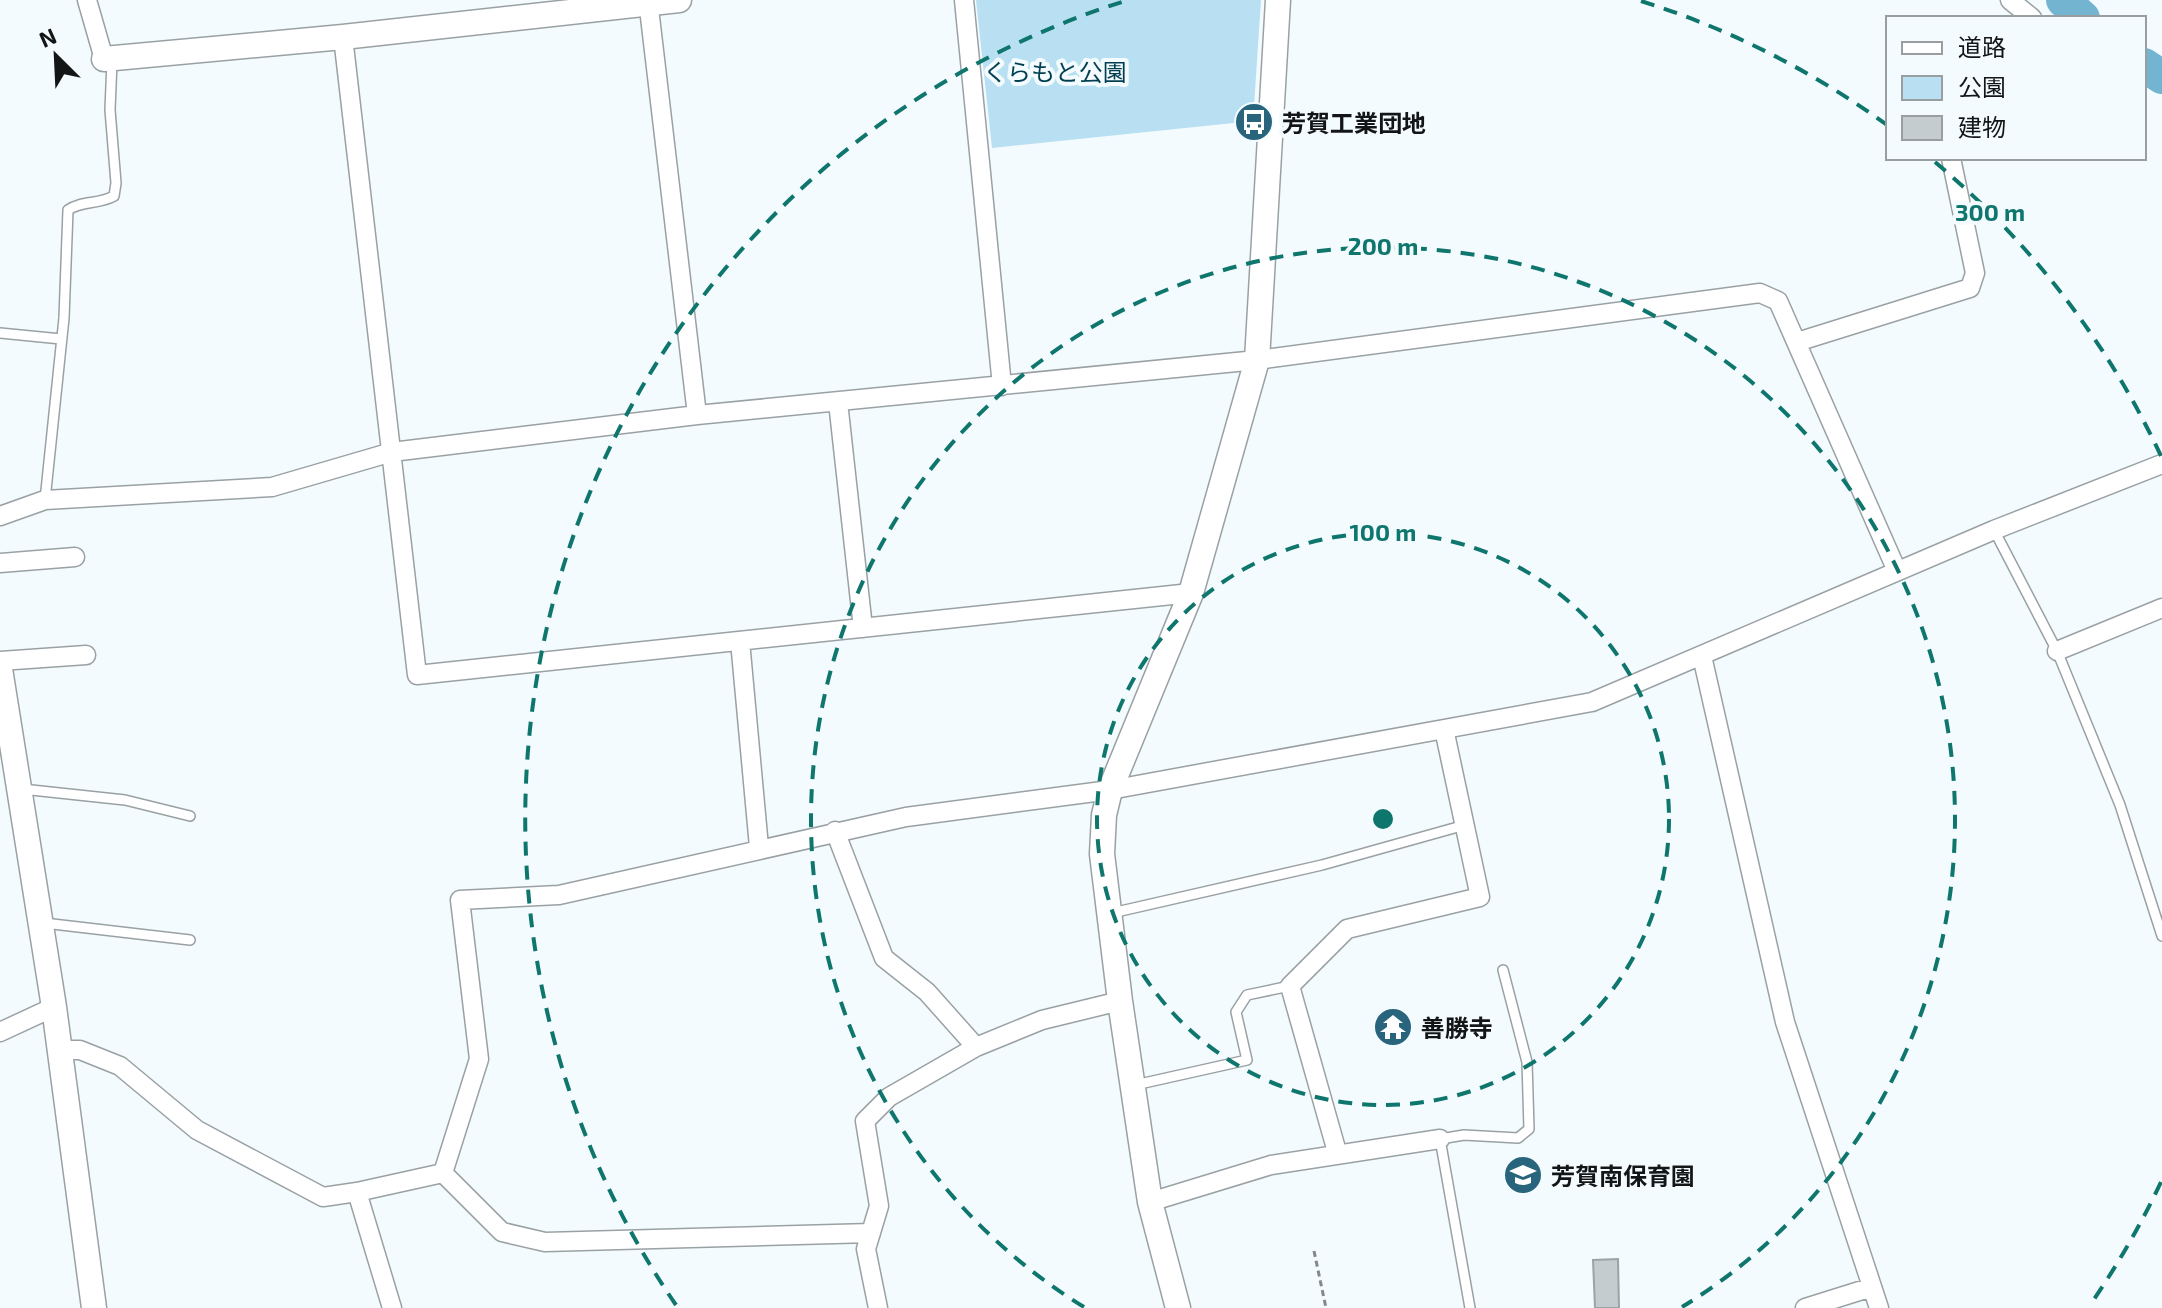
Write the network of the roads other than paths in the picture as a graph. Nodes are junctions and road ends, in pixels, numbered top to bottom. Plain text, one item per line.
1 (87, 0) edge
2 (679, 0) edge
3 (964, 0) edge
4 (1278, 0) edge
5 (2010, 0) edge
6 (648, 2) edge
7 (2030, 16) edge
8 (343, 37) junction
9 (108, 58) junction
10 (1951, 160) edge
11 (0, 333) edge
12 (61, 339) junction
13 (1797, 342) junction
14 (1257, 360) junction
15 (1002, 386) junction
16 (838, 402) junction
17 (697, 415) junction
18 (392, 452) junction
19 (2162, 464) edge
20 (45, 500) junction
21 (0, 516) edge
22 (1994, 530) junction
23 (75, 557) dead end
24 (0, 563) edge
25 (1897, 571) junction
26 (1191, 593) junction
27 (2162, 608) edge
28 (863, 628) junction
29 (740, 641) junction
30 (2057, 651) junction
31 (86, 655) dead end
32 (1702, 656) junction
33 (0, 661) edge
34 (0, 669) edge
35 (1444, 729) junction
36 (19, 789) junction
37 (1110, 790) junction
38 (190, 816) dead end
39 (1465, 825) junction
40 (835, 831) junction
41 (759, 847) junction
42 (1108, 914) junction
43 (40, 923) junction
44 (2162, 936) edge
45 (190, 940) dead end
46 (1503, 970) dead end
47 (1290, 986) junction
48 (1120, 1001) junction
49 (54, 1007) junction
50 (0, 1032) edge
51 (976, 1047) junction
52 (59, 1050) junction
53 (1131, 1086) junction
54 (1440, 1139) junction
55 (1337, 1152) junction
56 (443, 1173) junction
57 (357, 1192) junction
58 (1150, 1202) junction
59 (871, 1233) junction
60 (1872, 1287) junction
61 (94, 1308) edge
62 (392, 1308) edge
63 (878, 1308) edge
64 (1178, 1308) edge
65 (1470, 1308) edge
66 (1805, 1308) edge
67 (1879, 1308) edge

1 - 9 street
2 - 6 street
3 - 15 street
4 - 14 street
5 - 7 street
6 - 8 street
6 - 17 street
8 - 9 street
8 - 18 street
9 - 12 lane
10 - 13 street
11 - 12 lane
12 - 20 lane
13 - 14 street
13 - 25 street
14 - 15 street
14 - 26 street
15 - 16 street
16 - 17 street
16 - 28 street
17 - 18 street
18 - 20 street
18 - 29 street
19 - 22 street
20 - 21 street
22 - 25 street
22 - 30 lane
23 - 24 street
25 - 32 street
26 - 28 street
26 - 37 street
27 - 30 street
28 - 29 street
29 - 41 street
30 - 44 lane
31 - 33 street
32 - 35 street
32 - 60 street
34 - 36 street
35 - 37 street
35 - 39 street
36 - 38 lane
36 - 43 street
37 - 40 street
37 - 42 street
39 - 42 lane
39 - 47 street
40 - 41 street
40 - 51 street
41 - 56 street
42 - 48 street
43 - 45 lane
43 - 49 street
46 - 54 lane
47 - 53 lane
47 - 55 street
48 - 51 street
48 - 53 street
49 - 50 street
49 - 52 street
51 - 59 street
52 - 57 street
52 - 61 street
53 - 58 street
54 - 55 street
54 - 65 lane
55 - 58 street
56 - 57 street
56 - 59 street
57 - 62 street
58 - 64 street
59 - 63 street
60 - 66 street
60 - 67 street

